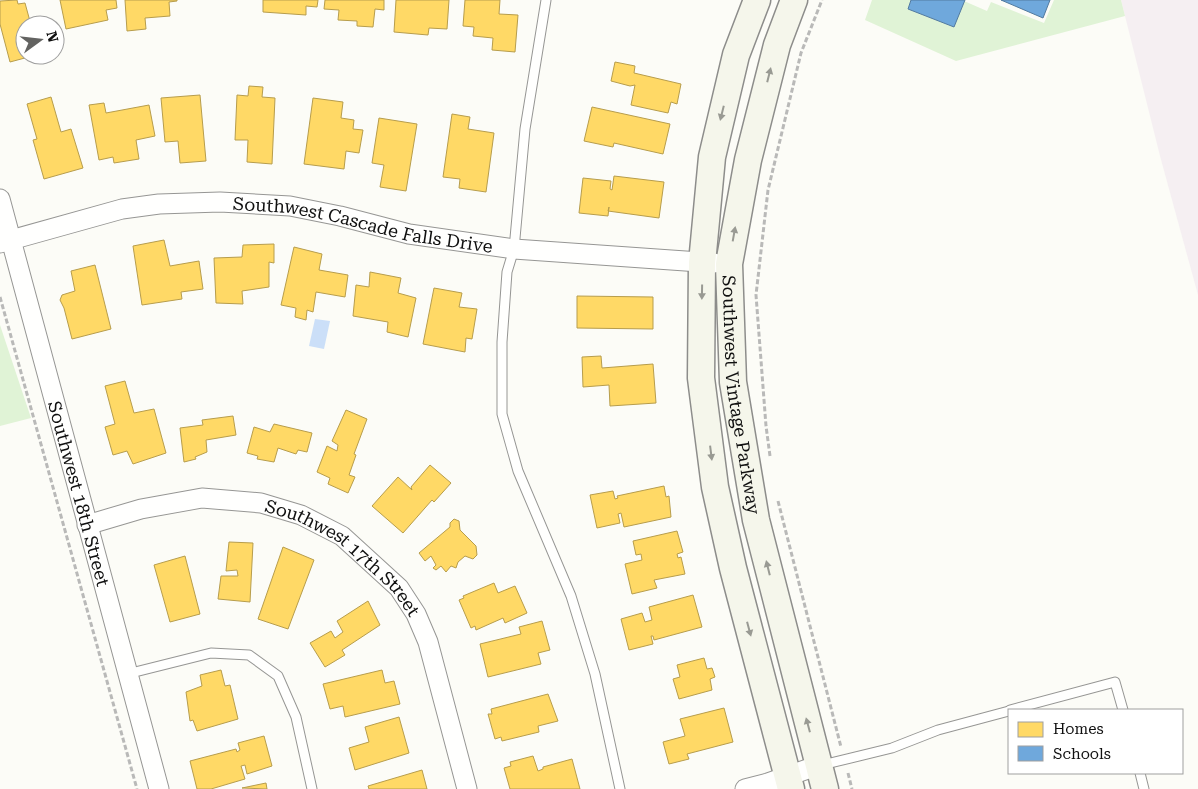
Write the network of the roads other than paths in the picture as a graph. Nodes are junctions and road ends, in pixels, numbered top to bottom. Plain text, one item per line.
1 (546, 0) edge
2 (794, 0) edge
3 (752, 2) edge
4 (0, 199) edge
5 (6, 241) edge
6 (514, 249) junction
7 (702, 263) junction
8 (729, 264) junction
9 (87, 526) junction
10 (127, 674) junction
11 (1014, 709) edge
12 (1123, 709) edge
13 (1008, 711) edge
14 (1140, 774) edge
15 (822, 777) edge
16 (790, 783) edge
17 (158, 789) edge
18 (312, 789) edge
19 (467, 789) edge
20 (620, 789) edge
21 (745, 789) edge
22 (1144, 789) edge

1 - 6 lane
8 -> 2 street, Southwest Vintage Parkway
3 -> 7 street, Southwest Vintage Parkway
4 - 5 street, Southwest 18th Street
5 - 6 street, Southwest Cascade Falls Drive
5 - 9 street, Southwest 18th Street
6 - 7 street, Southwest Cascade Falls Drive
6 - 20 lane
7 - 8 street, Southwest Cascade Falls Drive
7 -> 16 street, Southwest Vintage Parkway
15 -> 8 street, Southwest Vintage Parkway
9 - 10 street, Southwest 18th Street
9 - 19 street, Southwest 17th Street
10 - 17 street, Southwest 18th Street
10 - 18 lane
11 - 12 lane
13 - 15 lane
14 - 22 lane
15 - 16 street
16 - 21 street

